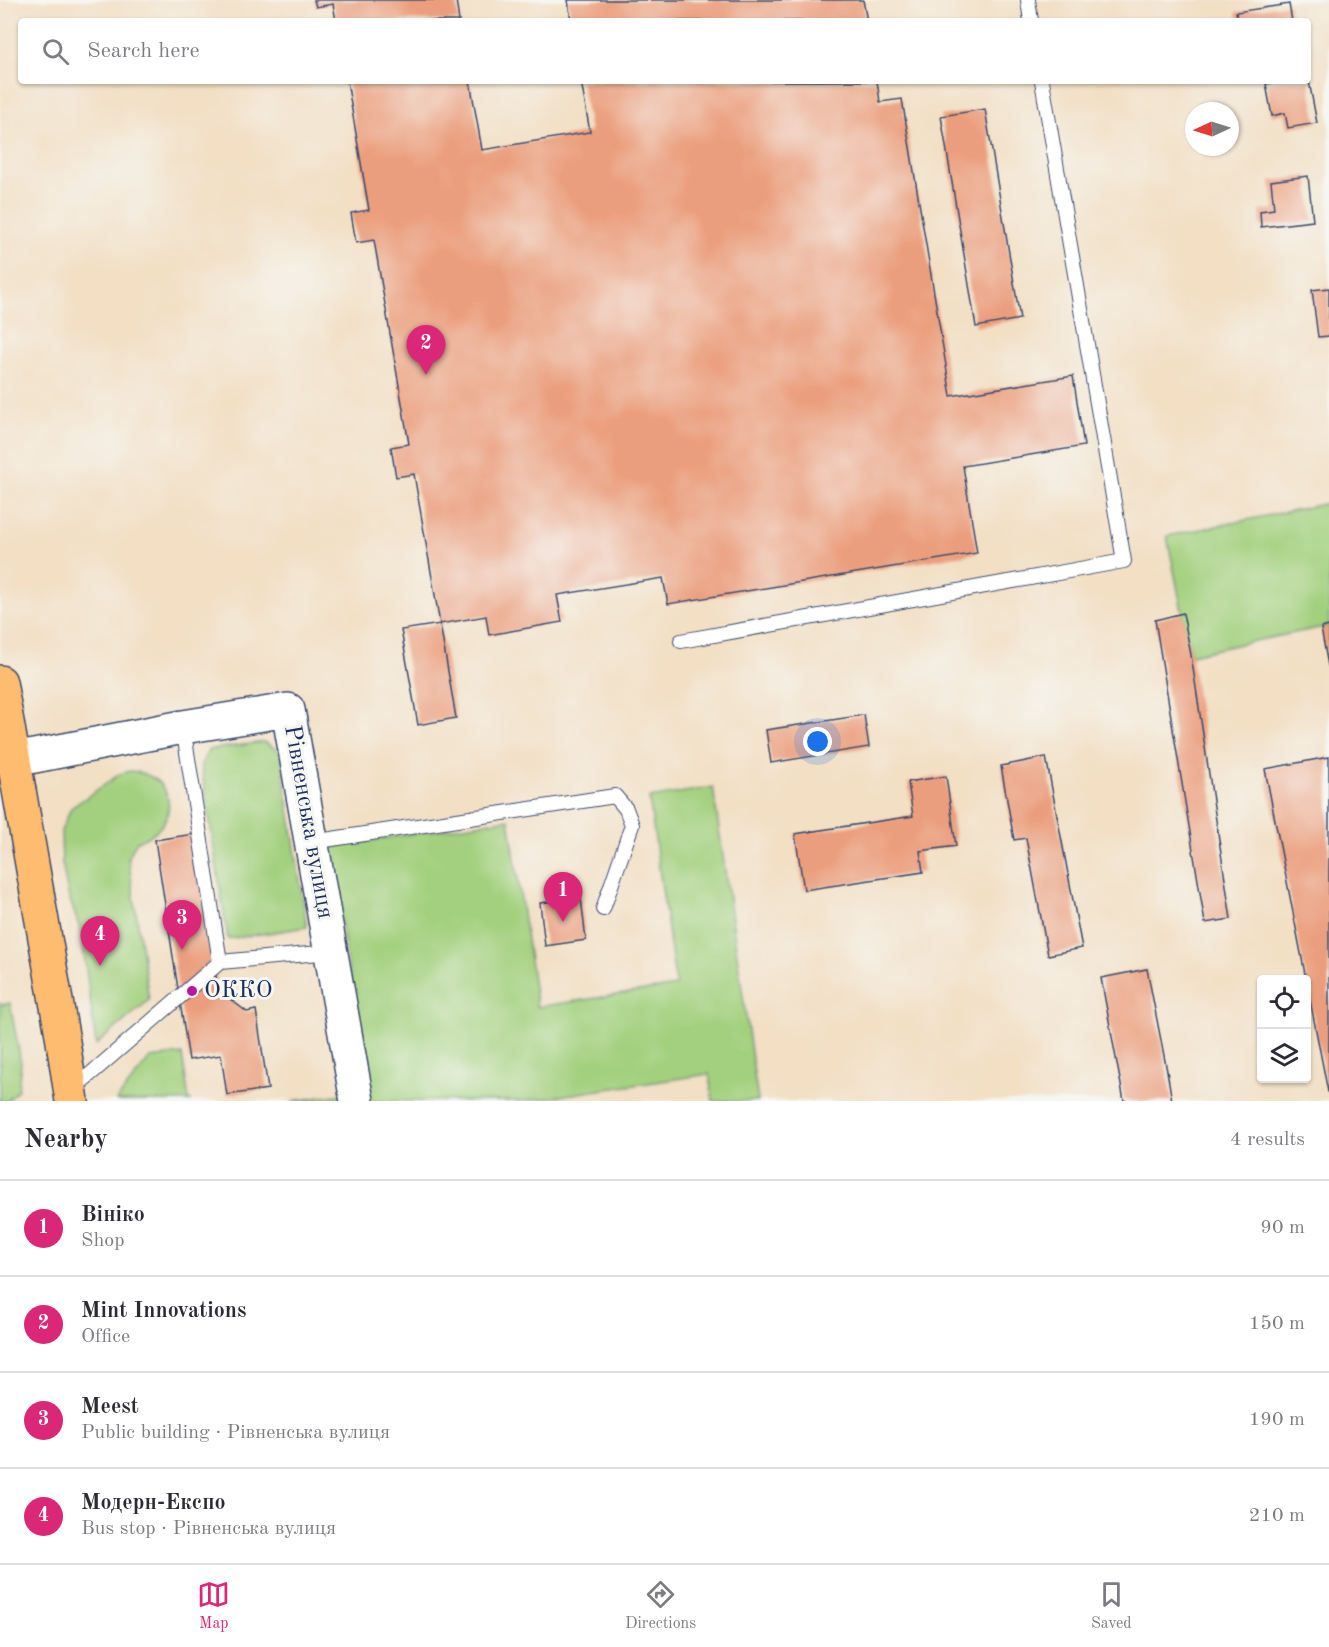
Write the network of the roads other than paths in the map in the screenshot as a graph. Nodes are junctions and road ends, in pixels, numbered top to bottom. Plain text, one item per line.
1 (1028, 0) edge
2 (1031, 18) edge
3 (1042, 84) edge
4 (681, 641) dead end
5 (0, 682) edge
6 (183, 727) junction
7 (14, 760) junction
8 (312, 842) junction
9 (603, 909) dead end
10 (331, 952) junction
11 (220, 962) junction
12 (71, 1096) edge
13 (357, 1101) edge

1 - 2 lane
3 - 4 lane
5 - 7 main road
6 - 7 street, Рівненська вулиця
6 - 8 street, Рівненська вулиця
6 - 11 lane
7 - 12 main road
8 - 9 lane
8 - 10 street, Рівненська вулиця
10 - 11 lane
10 - 13 street, Рівненська вулиця
11 - 12 lane

